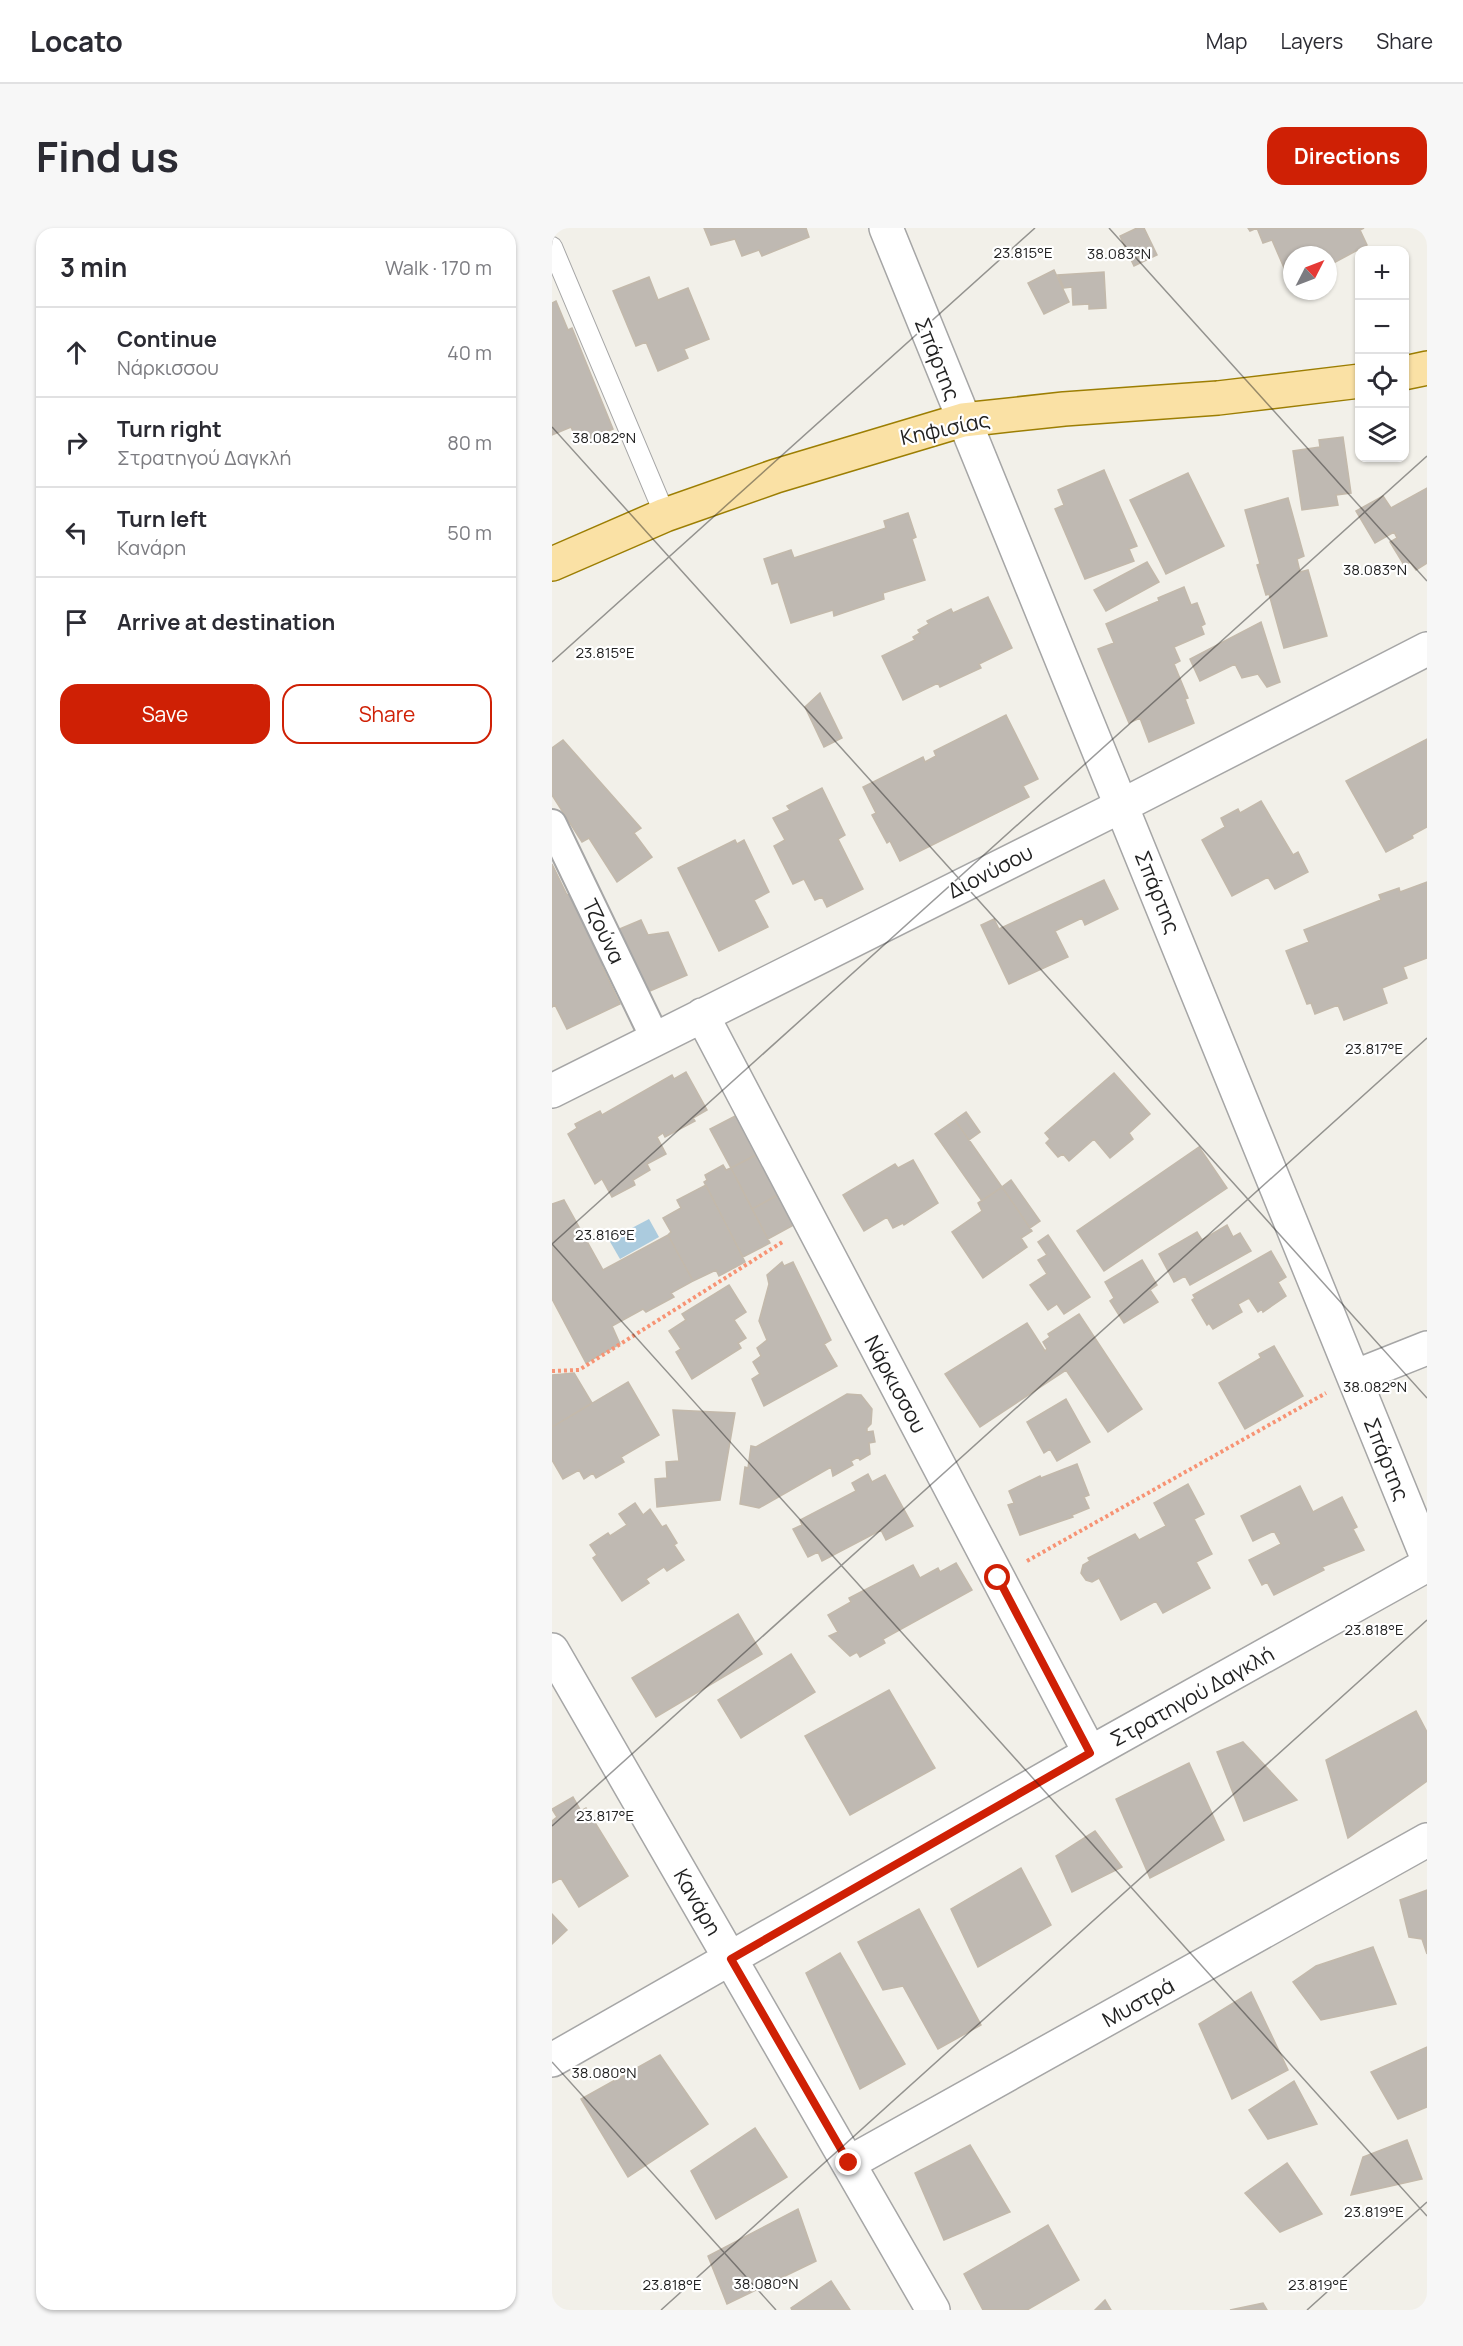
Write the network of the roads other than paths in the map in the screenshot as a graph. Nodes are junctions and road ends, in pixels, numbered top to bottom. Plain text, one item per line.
1 (886, 228) edge
2 (552, 247) edge
3 (1427, 368) edge
4 (1409, 372) edge
5 (1355, 381) edge
6 (963, 420) junction
7 (665, 515) junction
8 (552, 564) edge
9 (1427, 648) edge
10 (1122, 805) junction
11 (552, 824) edge
12 (702, 1015) junction
13 (655, 1038) junction
14 (552, 1091) edge
15 (1427, 1348) edge
16 (1354, 1377) junction
17 (1427, 1557) edge
18 (1427, 1564) edge
19 (552, 1650) edge
20 (1090, 1753) junction
21 (1427, 1840) edge
22 (731, 1959) junction
23 (552, 2060) edge
24 (849, 2163) junction
25 (933, 2310) edge

1 - 6 street, Σπάρτης
2 - 7 lane
3 - 4 main road
5 - 6 main road, Κηφισίας
6 - 7 main road, Κηφισίας
6 - 10 street, Σπάρτης
7 - 8 main road, Κηφισίας
9 - 10 street, Διονύσου
10 - 12 street, Διονύσου
10 - 16 street, Σπάρτης
11 - 13 street, Τζούνα
12 - 13 street, Διονύσου
12 - 20 street, Νάρκισσου
13 - 14 street, Διονύσου
15 - 16 street
16 - 17 street, Σπάρτης
18 - 20 street, Στρατηγού Δαγκλή
19 - 22 street, Κανάρη
20 - 22 street, Στρατηγού Δαγκλή
21 - 24 street, Μυστρά
22 - 23 street, Στρατηγού Δαγκλή
22 - 24 street, Κανάρη
24 - 25 street, Κανάρη

